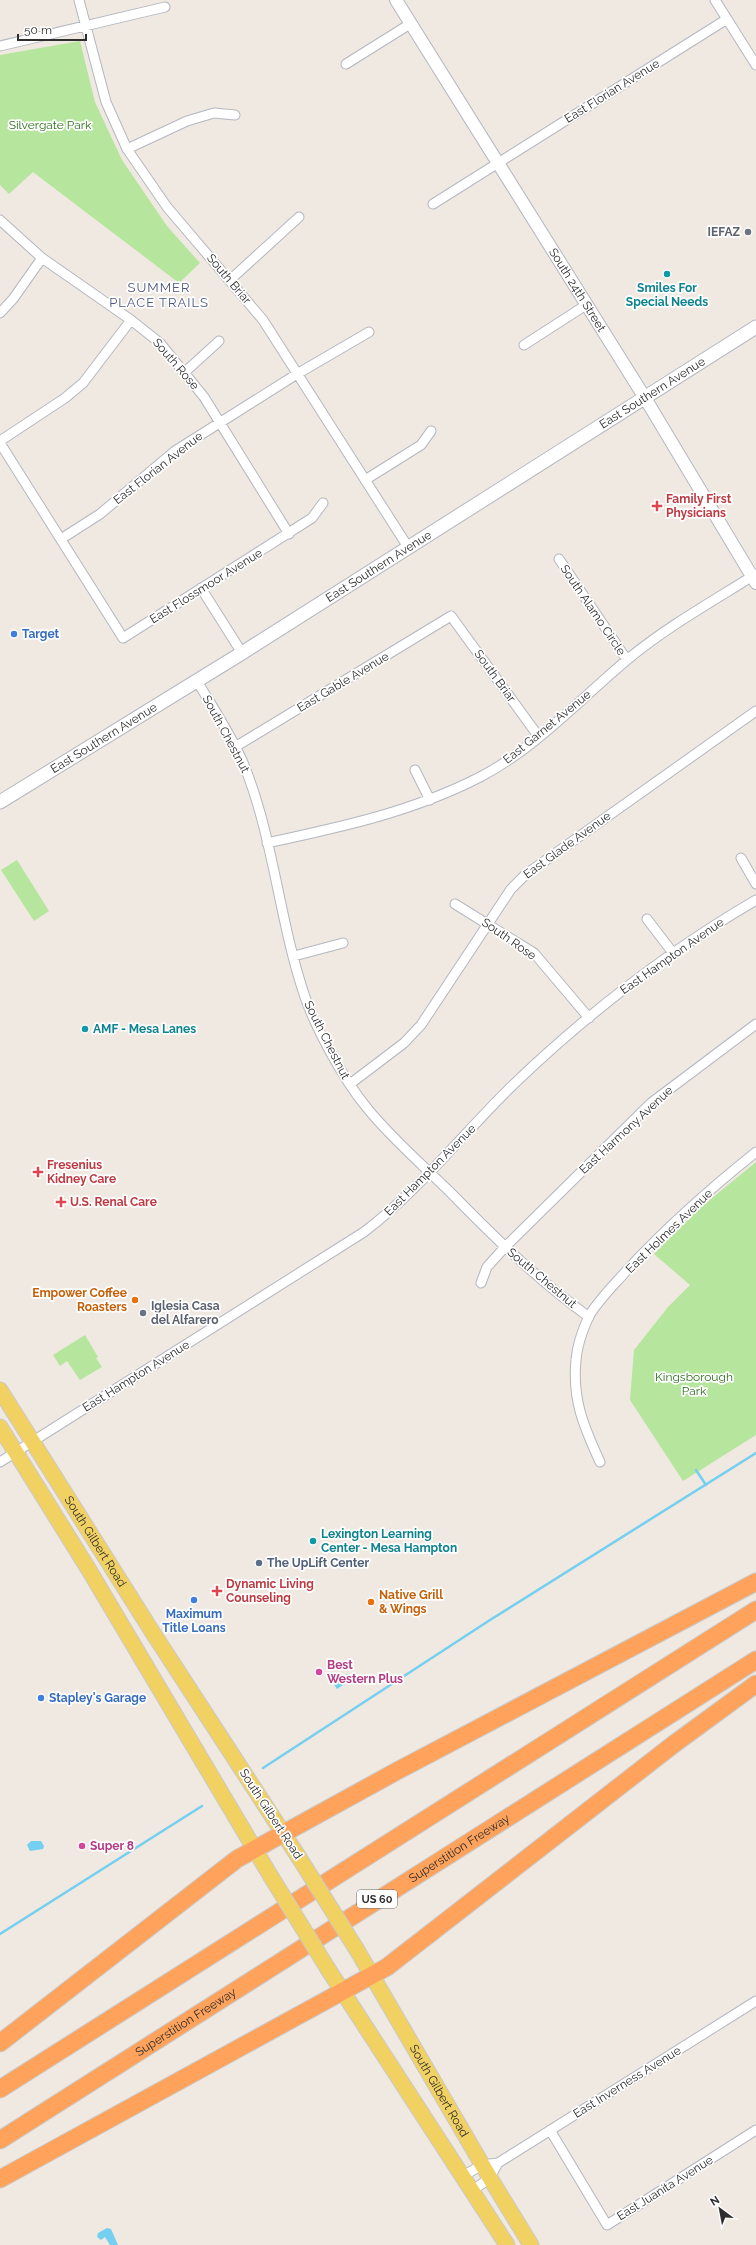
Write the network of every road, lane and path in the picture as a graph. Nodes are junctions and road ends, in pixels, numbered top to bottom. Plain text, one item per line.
1 (79, 0) edge
2 (396, 0) edge
3 (716, 0) edge
4 (165, 7) dead end
5 (727, 19) junction
6 (410, 24) junction
7 (86, 27) junction
8 (0, 46) edge
9 (346, 64) dead end
10 (756, 65) edge
11 (235, 115) dead end
12 (127, 149) junction
13 (497, 164) junction
14 (433, 204) dead end
15 (299, 217) dead end
16 (0, 220) edge
17 (42, 258) junction
18 (230, 280) junction
19 (586, 305) junction
20 (0, 313) edge
21 (131, 320) junction
22 (756, 327) edge
23 (369, 332) dead end
24 (219, 341) dead end
25 (524, 345) dead end
26 (185, 372) junction
27 (297, 374) junction
28 (645, 398) junction
29 (220, 422) junction
30 (431, 431) dead end
31 (0, 442) edge
32 (365, 480) junction
33 (323, 503) dead end
34 (289, 534) junction
35 (61, 539) junction
36 (408, 547) junction
37 (559, 559) dead end
38 (754, 578) edge
39 (201, 588) junction
40 (451, 616) joint
41 (242, 653) junction
42 (627, 660) junction
43 (197, 680) junction
44 (756, 711) edge
45 (539, 737) junction
46 (235, 747) junction
47 (415, 770) dead end
48 (430, 800) junction
49 (0, 802) edge
50 (267, 843) junction
51 (741, 858) dead end
52 (756, 884) edge
53 (756, 900) edge
54 (455, 904) dead end
55 (647, 919) dead end
56 (488, 923) junction
57 (343, 942) dead end
58 (673, 953) junction
59 (294, 956) junction
60 (589, 1018) junction
61 (756, 1024) edge
62 (350, 1084) junction
63 (756, 1152) edge
64 (430, 1172) junction
65 (505, 1247) junction
66 (481, 1282) dead end
67 (589, 1317) junction
68 (0, 1390) edge
69 (0, 1427) edge
70 (32, 1442) junction
71 (16, 1452) junction
72 (0, 1462) edge
73 (600, 1462) dead end
74 (756, 1582) edge
75 (756, 1610) edge
76 (756, 1660) edge
77 (756, 1684) edge
78 (284, 1833) junction
79 (255, 1850) junction
80 (372, 1975) junction
81 (343, 1992) junction
82 (756, 2001) edge
83 (0, 2043) edge
84 (0, 2089) edge
85 (550, 2130) junction
86 (756, 2130) edge
87 (0, 2140) edge
88 (498, 2163) junction
89 (482, 2165) junction
90 (463, 2176) junction
91 (0, 2178) edge
92 (490, 2178) junction
93 (473, 2190) junction
94 (507, 2245) edge
95 (531, 2245) edge

1 - 7 street, South Briar
2 - 6 street, South 24th Street
3 - 5 street
4 - 7 street
5 - 10 street
5 - 13 street, East Florian Avenue
6 - 9 street
6 - 13 street, South 24th Street
7 - 8 street
7 - 12 street, South Briar
11 - 12 street
12 - 18 street, South Briar
13 - 14 street, East Florian Avenue
13 - 19 street, South 24th Street
15 - 18 street
16 - 17 street, South Rose
17 - 20 street
17 - 21 street, South Rose
18 - 27 street, South Briar
19 - 25 street
19 - 28 street, South 24th Street
21 - 26 street, South Rose
21 - 31 street
22 - 28 main road, East Southern Avenue
23 - 27 street, East Florian Avenue
24 - 26 street
26 - 29 street, South Rose
27 - 29 street, East Florian Avenue
27 - 32 street, South Briar
28 - 36 main road, East Southern Avenue
28 - 38 street, South 24th Street
29 - 34 street, South Rose
29 - 35 street, East Florian Avenue
30 - 32 street
31 - 35 street
32 - 36 street, South Briar
33 - 34 street, East Flossmoor Avenue
34 - 39 street, East Flossmoor Avenue
35 - 39 street, East Flossmoor Avenue
36 - 41 main road, East Southern Avenue
37 - 42 street, South Alamo Circle
38 - 42 street, East Garnet Avenue
39 - 41 street
40 - 45 street, South Briar
40 - 46 street, East Gable Avenue
41 - 43 main road, East Southern Avenue
42 - 45 street, East Garnet Avenue
43 - 46 street, South Chestnut
43 - 49 main road, East Southern Avenue
44 - 56 street, East Glade Avenue
45 - 48 street, East Garnet Avenue
46 - 50 street, South Chestnut
47 - 48 street
48 - 50 street, East Garnet Avenue
50 - 59 street, South Chestnut
51 - 52 street
53 - 58 street, East Hampton Avenue
54 - 56 street, South Rose
55 - 58 street
56 - 60 street, South Rose
56 - 62 street, East Glade Avenue
57 - 59 street
58 - 60 street, East Hampton Avenue
59 - 62 street, South Chestnut
60 - 64 street, East Hampton Avenue
61 - 65 street, East Harmony Avenue
62 - 64 street, South Chestnut
63 - 67 street, East Holmes Avenue
64 - 65 street, South Chestnut
64 - 70 street, East Hampton Avenue
65 - 66 street, East Harmony Avenue
65 - 67 street, South Chestnut
67 - 73 street, East Holmes Avenue
68 - 70 main road, South Gilbert Road
69 - 71 main road, South Gilbert Road
70 - 71 street, East Hampton Avenue
70 - 78 main road, South Gilbert Road
71 - 72 street, East Hampton Avenue
71 - 79 main road, South Gilbert Road
74 - 78 highway
75 - 84 highway
76 - 87 highway, Superstition Freeway / US 60
77 - 80 highway
78 - 79 highway
78 - 80 main road, South Gilbert Road, bridge
79 - 81 main road, South Gilbert Road, bridge
79 - 83 highway
80 - 81 highway
80 - 89 main road, South Gilbert Road
81 - 90 main road, South Gilbert Road
81 - 91 highway
82 - 85 street, East Inverness Avenue
85 - 86 street, East Juanita Avenue
85 - 88 street, East Inverness Avenue
88 - 89 street, East Inverness Avenue
88 - 92 street, East Inverness Avenue
89 - 90 street, East Inverness Avenue
89 - 92 main road, South Gilbert Road
90 - 93 main road, South Gilbert Road
92 - 93 street, East Inverness Avenue
92 - 95 main road, South Gilbert Road
93 - 94 main road, South Gilbert Road

